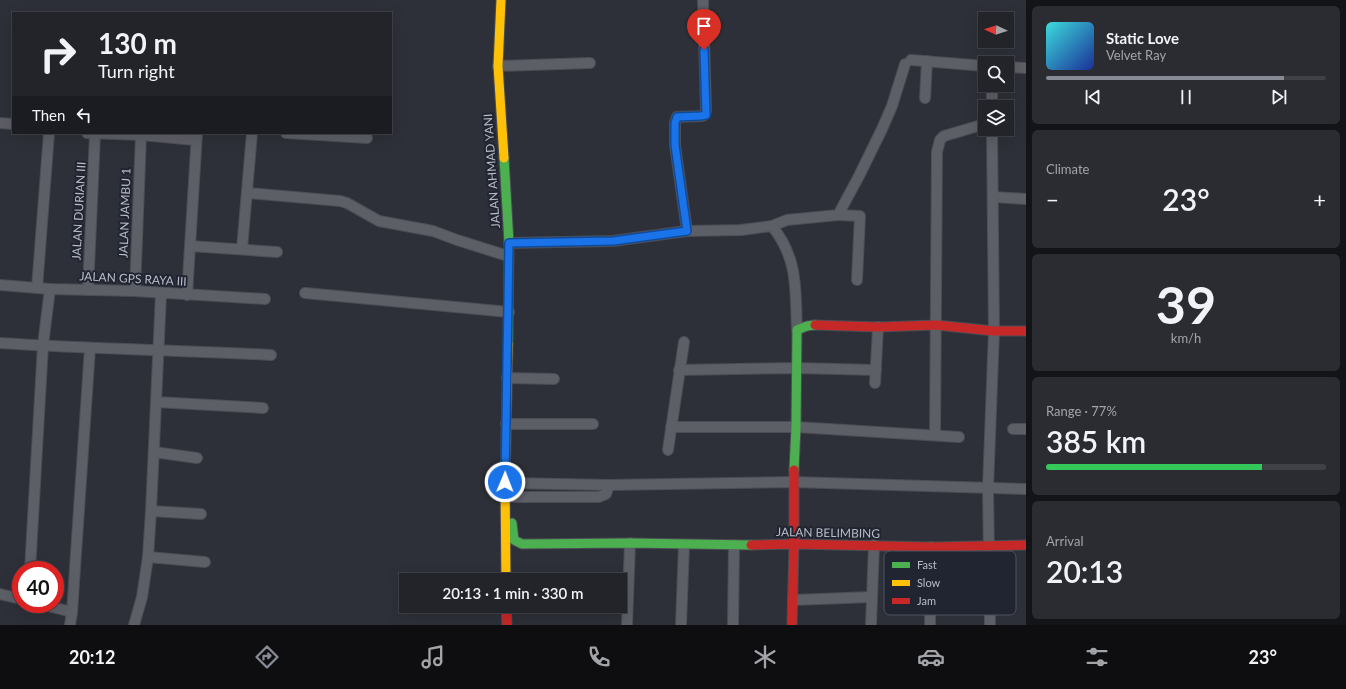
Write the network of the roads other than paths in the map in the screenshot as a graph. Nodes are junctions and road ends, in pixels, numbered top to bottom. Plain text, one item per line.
1 (501, 0) edge
2 (703, 0) edge
3 (927, 61) junction
4 (590, 63) dead end
5 (978, 65) edge
6 (498, 66) junction
7 (1014, 68) edge
8 (1026, 68) edge
9 (925, 98) dead end
10 (0, 123) edge
11 (12, 124) edge
12 (978, 126) edge
13 (48, 134) edge
14 (91, 134) edge
15 (252, 134) edge
16 (302, 134) edge
17 (142, 136) junction
18 (992, 136) edge
19 (196, 137) edge
20 (367, 138) dead end
21 (247, 193) junction
22 (994, 197) junction
23 (1026, 199) edge
24 (838, 215) junction
25 (772, 226) junction
26 (687, 231) junction
27 (509, 243) junction
28 (190, 246) junction
29 (242, 249) junction
30 (277, 252) dead end
31 (508, 256) junction
32 (856, 280) dead end
33 (0, 285) edge
34 (37, 288) junction
35 (50, 288) junction
36 (88, 290) junction
37 (135, 291) junction
38 (305, 293) dead end
39 (161, 294) junction
40 (187, 295) junction
41 (265, 299) dead end
42 (509, 312) junction
43 (936, 325) junction
44 (878, 327) junction
45 (797, 330) junction
46 (994, 331) junction
47 (1026, 331) edge
48 (684, 342) dead end
49 (0, 343) edge
50 (43, 346) junction
51 (90, 348) junction
52 (158, 349) junction
53 (271, 355) dead end
54 (797, 368) junction
55 (679, 370) junction
56 (876, 370) junction
57 (507, 378) junction
58 (554, 379) dead end
59 (875, 383) dead end
60 (156, 402) junction
61 (263, 408) dead end
62 (506, 424) junction
63 (593, 424) dead end
64 (796, 426) junction
65 (672, 427) junction
66 (1026, 429) edge
67 (1013, 430) dead end
68 (935, 435) junction
69 (959, 438) dead end
70 (668, 450) dead end
71 (154, 452) junction
72 (197, 458) dead end
73 (793, 482) junction
74 (510, 483) junction
75 (609, 485) junction
76 (988, 488) junction
77 (1026, 489) edge
78 (514, 497) junction
79 (151, 511) junction
80 (200, 514) dead end
81 (630, 543) junction
82 (794, 544) junction
83 (684, 545) junction
84 (734, 545) junction
85 (874, 545) junction
86 (1026, 545) edge
87 (990, 546) junction
88 (931, 547) junction
89 (931, 551) edge
90 (990, 551) edge
91 (148, 557) junction
92 (31, 561) edge
93 (204, 562) dead end
94 (506, 573) edge
95 (0, 594) edge
96 (12, 597) edge
97 (871, 597) junction
98 (793, 600) junction
99 (64, 610) edge
100 (72, 612) junction
101 (506, 613) edge
102 (930, 615) edge
103 (70, 625) edge
104 (134, 625) edge
105 (507, 625) edge
106 (627, 625) edge
107 (681, 625) edge
108 (733, 625) edge
109 (792, 625) edge
110 (870, 625) edge
111 (930, 625) edge

1 - 6 street, JALAN AHMAD YANI
2 - 26 street
3 - 5 street
3 - 9 street
3 - 24 street
4 - 6 street
6 - 27 street, JALAN AHMAD YANI
7 - 8 street
10 - 11 street
12 - 43 street
13 - 34 street
14 - 17 street
14 - 36 street, JALAN DURIAN III
15 - 21 street
16 - 20 street
17 - 19 street
17 - 37 street, JALAN JAMBU 1
18 - 22 street
19 - 28 street
21 - 29 street
21 - 31 street
22 - 23 street
22 - 46 street
24 - 25 street
24 - 32 street
25 - 26 street
25 - 45 street
26 - 27 street
27 - 31 street, JALAN AHMAD YANI
28 - 29 street
28 - 40 street
29 - 30 street
31 - 42 street, JALAN AHMAD YANI
33 - 34 street, JALAN GPS RAYA III
34 - 35 street, JALAN GPS RAYA III
35 - 36 street, JALAN GPS RAYA III
35 - 50 street
36 - 37 street, JALAN GPS RAYA III
37 - 39 street, JALAN GPS RAYA III
38 - 42 street
39 - 40 street, JALAN GPS RAYA III
39 - 52 street
40 - 41 street, JALAN GPS RAYA III
42 - 57 street, JALAN AHMAD YANI
43 - 44 street
43 - 46 street
43 - 68 street
44 - 45 street
44 - 56 street
45 - 54 street
46 - 47 street
46 - 76 street
48 - 55 street
49 - 50 street
50 - 51 street
50 - 92 street
51 - 52 street
51 - 100 street
52 - 53 street
52 - 60 street
54 - 55 street
54 - 56 street
54 - 64 street
55 - 65 street
56 - 59 street
57 - 58 street
57 - 62 street, JALAN AHMAD YANI
60 - 61 street
60 - 71 street
62 - 63 street
62 - 74 street, JALAN AHMAD YANI
64 - 65 street
64 - 68 street
64 - 73 street
65 - 70 street
66 - 67 street
68 - 69 street
71 - 72 street
71 - 79 street
73 - 75 street
73 - 76 street
73 - 82 street
74 - 75 street
74 - 78 street, JALAN BELIMBING
74 - 94 street, JALAN AHMAD YANI
75 - 78 street
76 - 77 street
76 - 87 street
78 - 81 street, JALAN BELIMBING
79 - 80 street
79 - 91 street
81 - 83 street, JALAN BELIMBING
81 - 106 street
82 - 84 street, JALAN BELIMBING
82 - 85 street, JALAN BELIMBING
82 - 98 street
83 - 84 street, JALAN BELIMBING
83 - 107 street
84 - 108 street
85 - 88 street, JALAN BELIMBING
85 - 97 street
86 - 87 street, JALAN BELIMBING
87 - 88 street, JALAN BELIMBING
87 - 90 street
88 - 89 street
91 - 93 street
91 - 104 street
95 - 96 street
97 - 98 street
97 - 110 street
98 - 109 street
99 - 100 street
100 - 103 street
101 - 105 street
102 - 111 street

